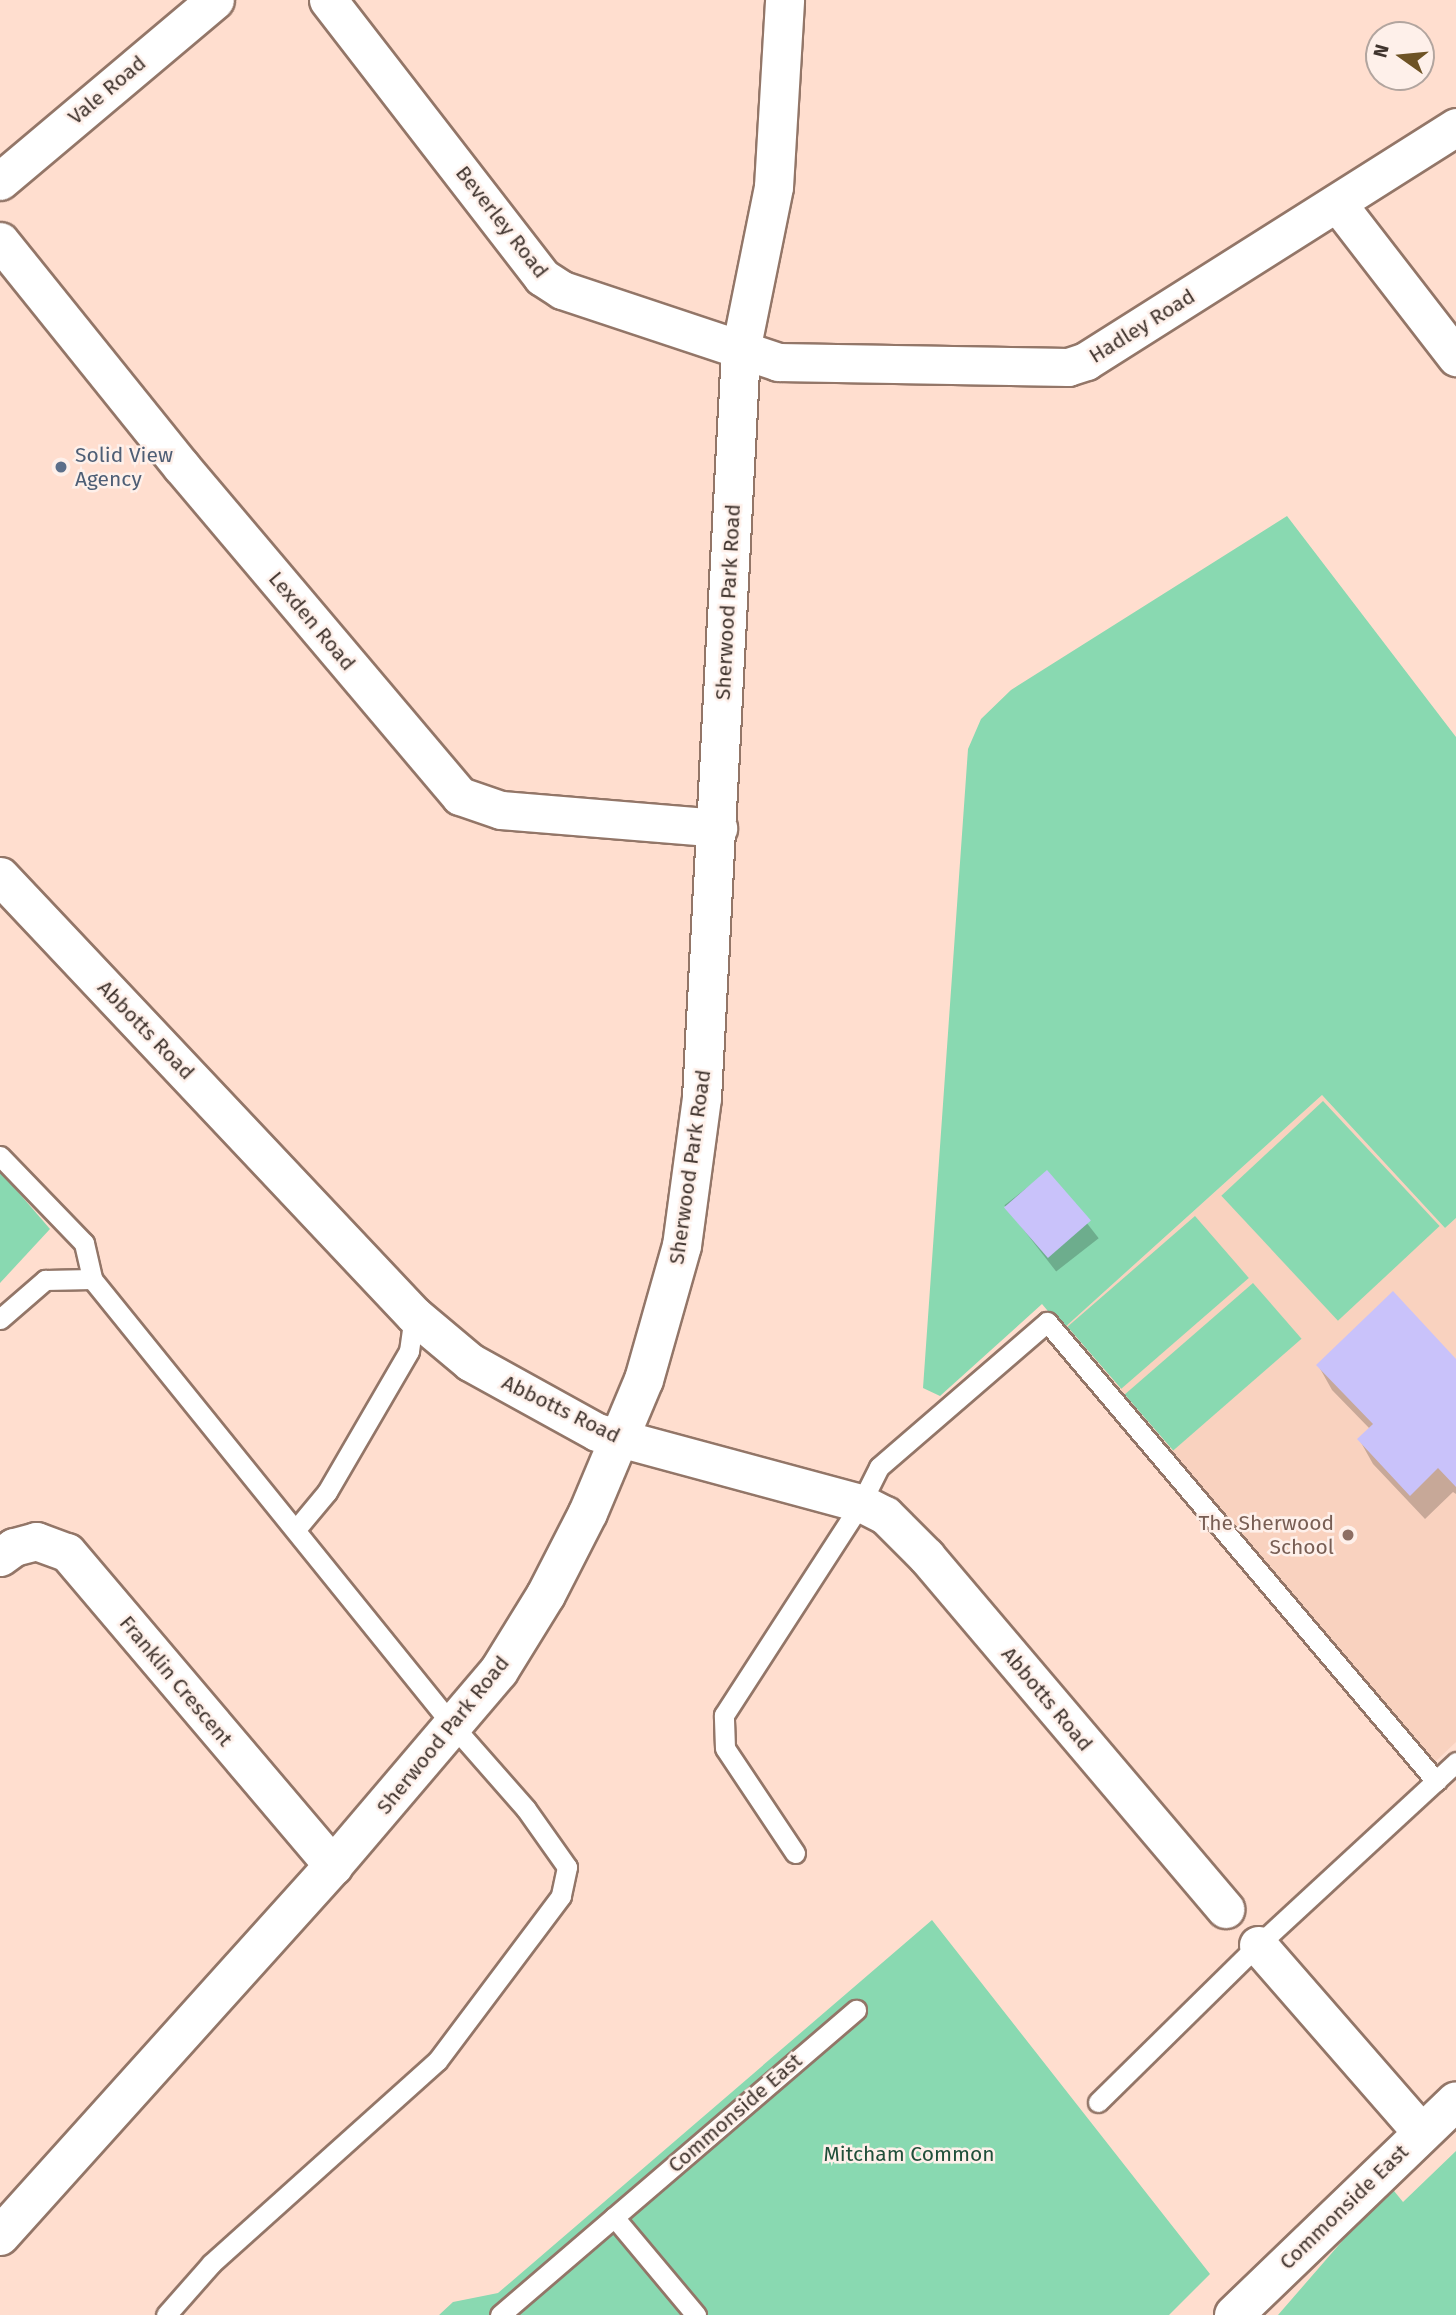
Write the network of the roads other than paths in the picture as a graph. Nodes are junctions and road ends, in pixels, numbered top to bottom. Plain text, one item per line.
1 (215, 0) edge
2 (328, 0) edge
3 (785, 0) edge
4 (1456, 127) edge
5 (0, 181) edge
6 (1336, 203) junction
7 (0, 241) edge
8 (741, 351) junction
9 (1456, 357) edge
10 (718, 828) junction
11 (0, 876) edge
12 (0, 1156) edge
13 (92, 1279) junction
14 (414, 1315) junction
15 (0, 1319) edge
16 (621, 1441) junction
17 (861, 1503) junction
18 (297, 1528) junction
19 (0, 1557) edge
20 (454, 1727) junction
21 (1456, 1762) edge
22 (1436, 1781) junction
23 (795, 1853) dead end
24 (333, 1866) junction
25 (1225, 1909) dead end
26 (1258, 1945) junction
27 (856, 2010) dead end
28 (1456, 2101) edge
29 (1098, 2102) dead end
30 (1422, 2133) junction
31 (614, 2217) junction
32 (2, 2231) edge
33 (166, 2315) edge
34 (500, 2315) edge
35 (696, 2315) edge
36 (1234, 2315) edge

1 - 5 street, Vale Road
2 - 8 street, Beverley Road
3 - 8 street, Sherwood Park Road
4 - 6 street, Hadley Road
6 - 8 street, Hadley Road
6 - 9 street
7 - 10 street, Lexden Road
8 - 10 street, Sherwood Park Road
10 - 16 street, Sherwood Park Road
11 - 14 street, Abbotts Road
12 - 13 lane
13 - 15 lane
13 - 18 lane
14 - 16 street, Abbotts Road
14 - 18 lane
16 - 17 street, Abbotts Road
16 - 20 street, Sherwood Park Road
17 - 22 lane
17 - 23 lane
17 - 25 street, Abbotts Road
18 - 20 lane
19 - 24 street, Franklin Crescent
20 - 24 street, Sherwood Park Road
20 - 33 lane
21 - 22 lane
22 - 26 lane
24 - 32 street, Sherwood Park Road
26 - 29 lane
26 - 30 street
27 - 31 lane, Commonside East
28 - 30 street, Commonside East
30 - 36 street, Commonside East
31 - 34 lane, Commonside East
31 - 35 lane

